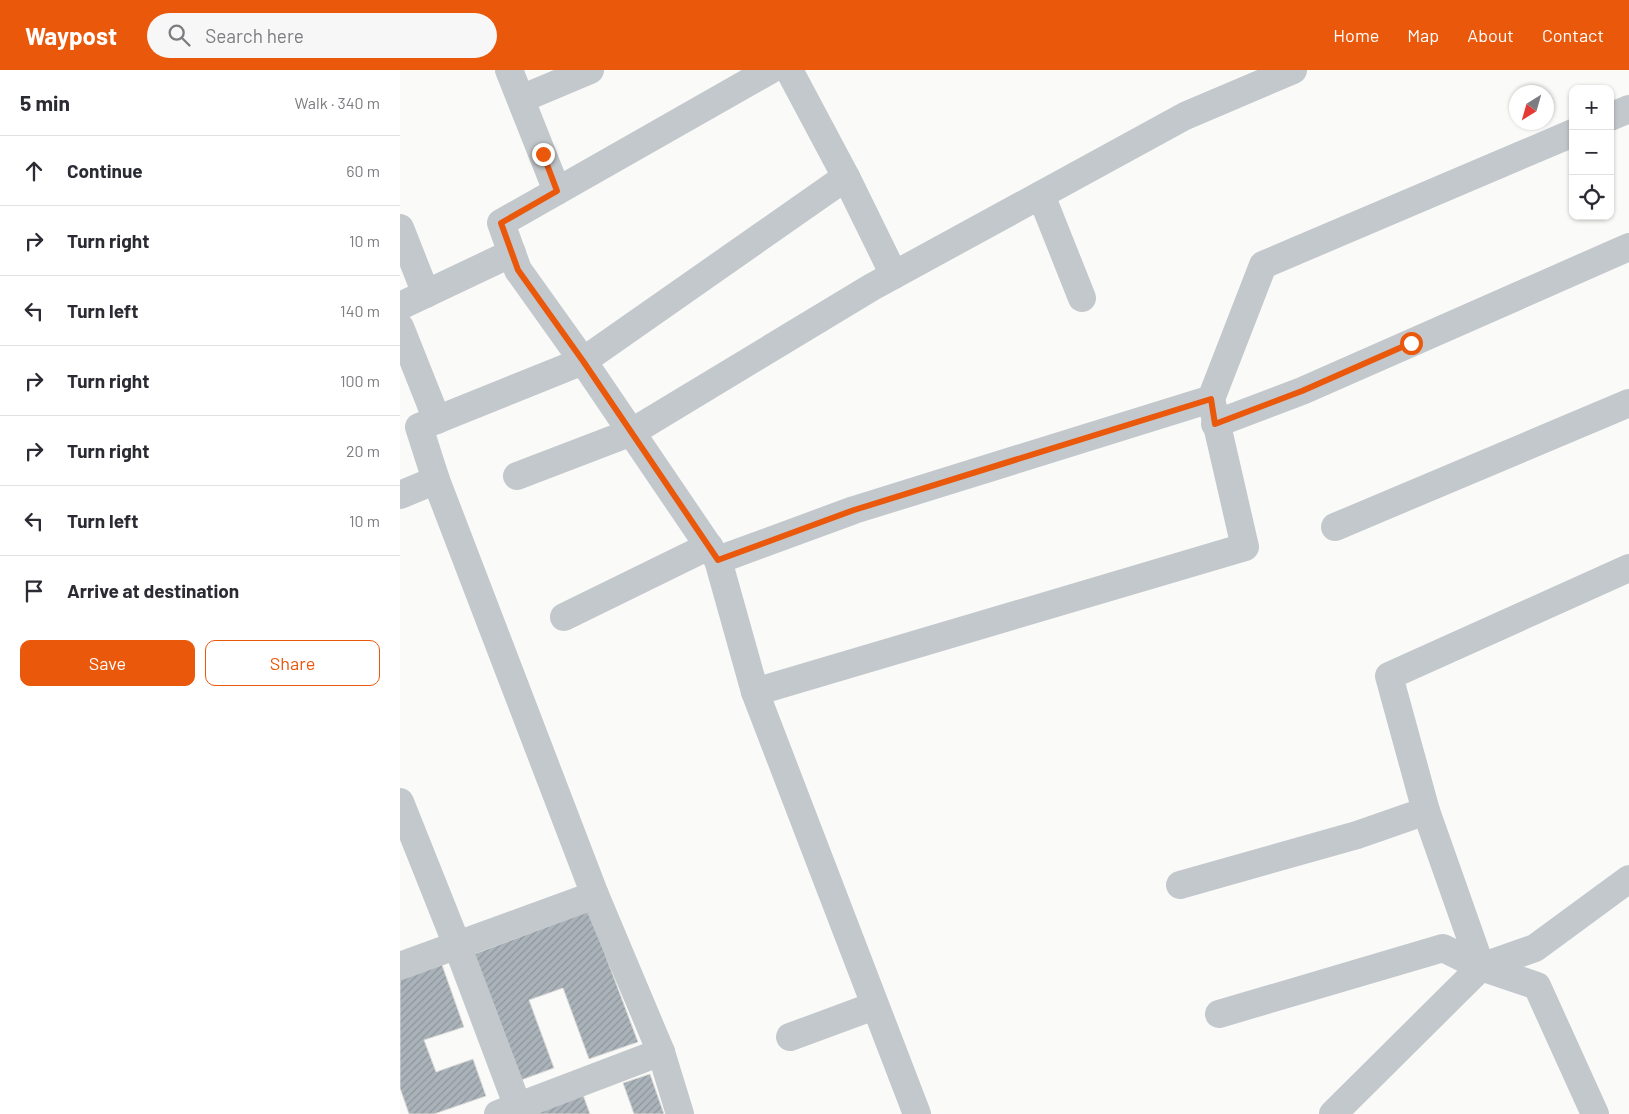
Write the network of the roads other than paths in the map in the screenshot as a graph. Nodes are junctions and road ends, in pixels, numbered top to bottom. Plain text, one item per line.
1 (509, 70) edge
2 (590, 70) edge
3 (770, 70) edge
4 (789, 70) edge
5 (1293, 70) edge
6 (522, 99) junction
7 (1629, 109) edge
8 (1614, 115) edge
9 (1569, 135) edge
10 (846, 177) junction
11 (557, 191) junction
12 (1041, 195) junction
13 (400, 228) edge
14 (1629, 247) edge
15 (512, 253) junction
16 (894, 275) junction
17 (426, 294) junction
18 (1082, 298) dead end
19 (400, 306) edge
20 (400, 327) edge
21 (583, 361) junction
22 (1629, 403) edge
23 (1213, 411) junction
24 (437, 420) junction
25 (632, 432) junction
26 (517, 476) dead end
27 (436, 480) junction
28 (400, 496) edge
29 (1335, 527) dead end
30 (714, 553) junction
31 (1629, 568) edge
32 (564, 617) dead end
33 (755, 692) junction
34 (400, 802) edge
35 (1426, 811) junction
36 (1629, 879) edge
37 (1180, 885) dead end
38 (595, 895) junction
39 (457, 946) junction
40 (400, 966) edge
41 (1481, 967) junction
42 (874, 1006) junction
43 (1220, 1014) dead end
44 (790, 1037) dead end
45 (660, 1052) junction
46 (508, 1110) edge
47 (1339, 1112) edge
48 (680, 1114) edge
49 (917, 1114) edge
50 (1595, 1114) edge

1 - 6 street
2 - 6 street
3 - 11 street
4 - 10 street
5 - 12 street
6 - 11 street
7 - 8 street
9 - 23 street
10 - 16 street
10 - 21 street
11 - 15 street
12 - 16 street
12 - 18 street
13 - 17 street
14 - 23 street
15 - 17 street
15 - 21 street
16 - 25 street
17 - 19 street
20 - 24 street
21 - 24 street
21 - 25 street
22 - 29 street
23 - 30 street
23 - 33 street
24 - 27 street
25 - 26 street
25 - 30 street
27 - 28 street
27 - 38 street
30 - 32 street
30 - 33 street
31 - 35 street
33 - 42 street
34 - 39 street
35 - 37 street
35 - 41 street
36 - 41 street
38 - 39 street
38 - 45 street
39 - 40 street
39 - 46 street
41 - 43 street
41 - 47 street
41 - 50 street
42 - 44 street
42 - 49 street
45 - 46 street
45 - 48 street

